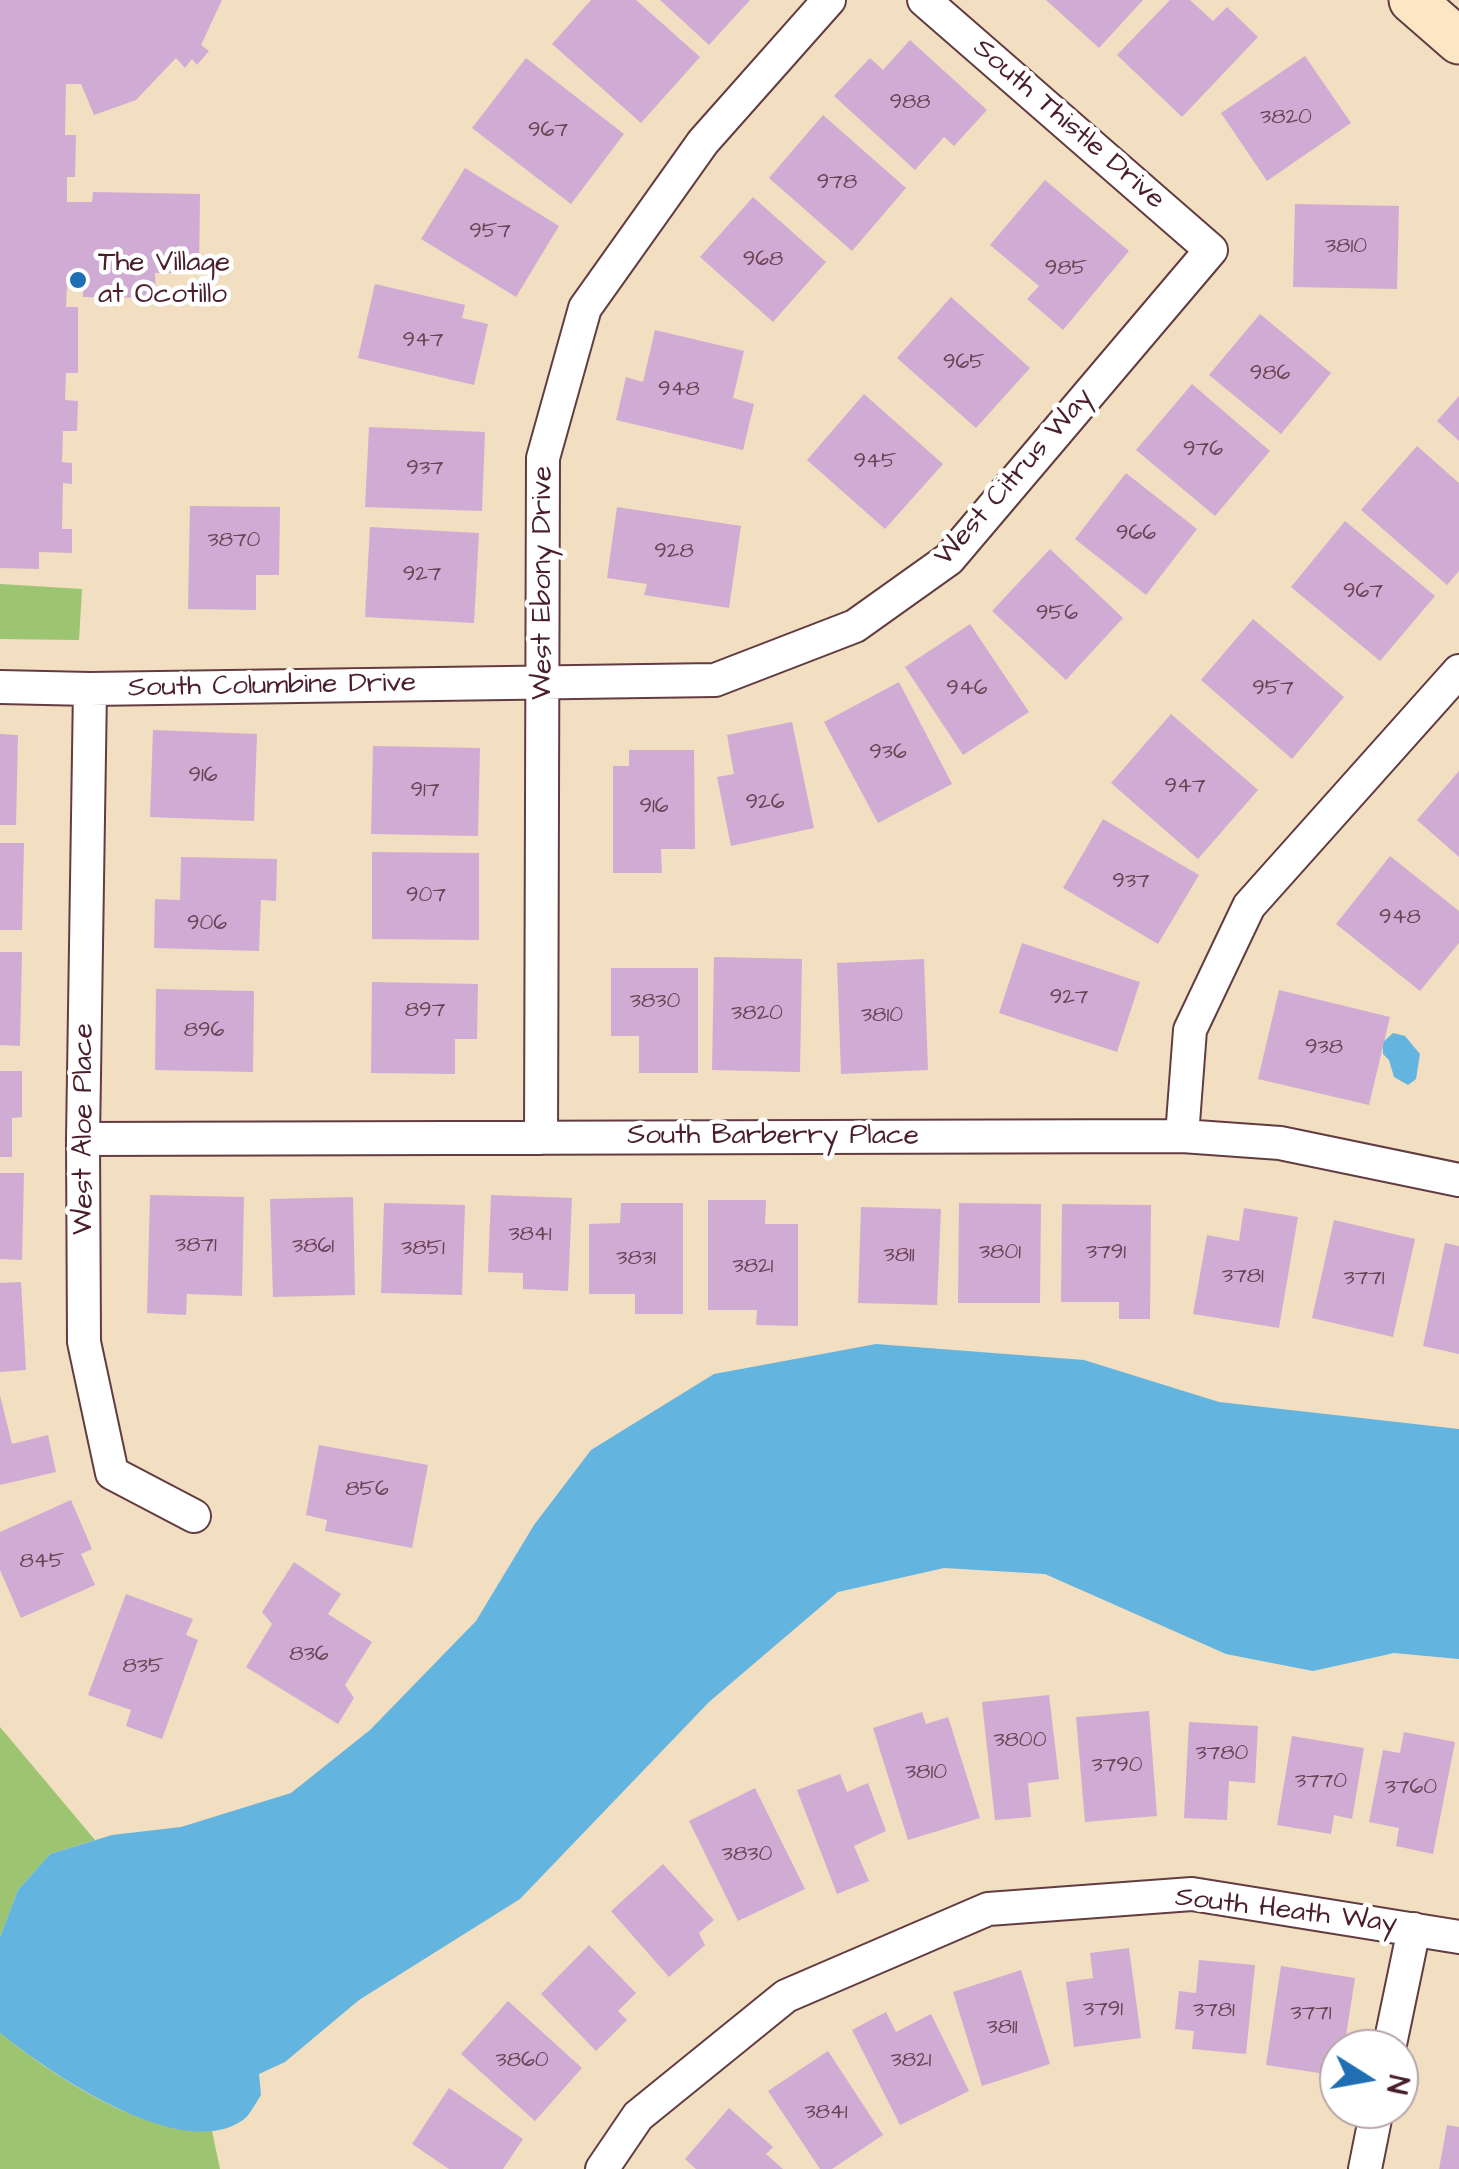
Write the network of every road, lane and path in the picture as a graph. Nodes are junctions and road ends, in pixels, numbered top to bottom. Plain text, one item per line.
1 (828, 0) edge
2 (924, 0) edge
3 (1412, 0) edge
4 (1459, 41) edge
5 (1212, 250) joint
6 (1459, 671) edge
7 (544, 683) junction
8 (0, 686) edge
9 (90, 689) junction
10 (1182, 1136) junction
11 (541, 1138) junction
12 (84, 1139) junction
13 (1459, 1180) edge
14 (194, 1516) dead end
15 (1414, 1929) junction
16 (1459, 1938) edge
17 (1393, 2029) edge
18 (1373, 2129) edge
19 (602, 2169) edge
20 (1365, 2169) edge

1 - 7 street, West Ebony Drive
2 - 5 street, South Thistle Drive
3 - 4 main road
5 - 7 street, West Citrus Way
6 - 10 street
7 - 9 street, South Columbine Drive
7 - 11 street, West Ebony Drive
8 - 9 street, South Columbine Drive
9 - 12 street, West Aloe Place
10 - 11 street, South Barberry Place
10 - 13 street, South Barberry Place
11 - 12 street, South Barberry Place
12 - 14 street, West Aloe Place
15 - 16 street, South Heath Way
15 - 17 street
15 - 19 street, South Heath Way
18 - 20 street

